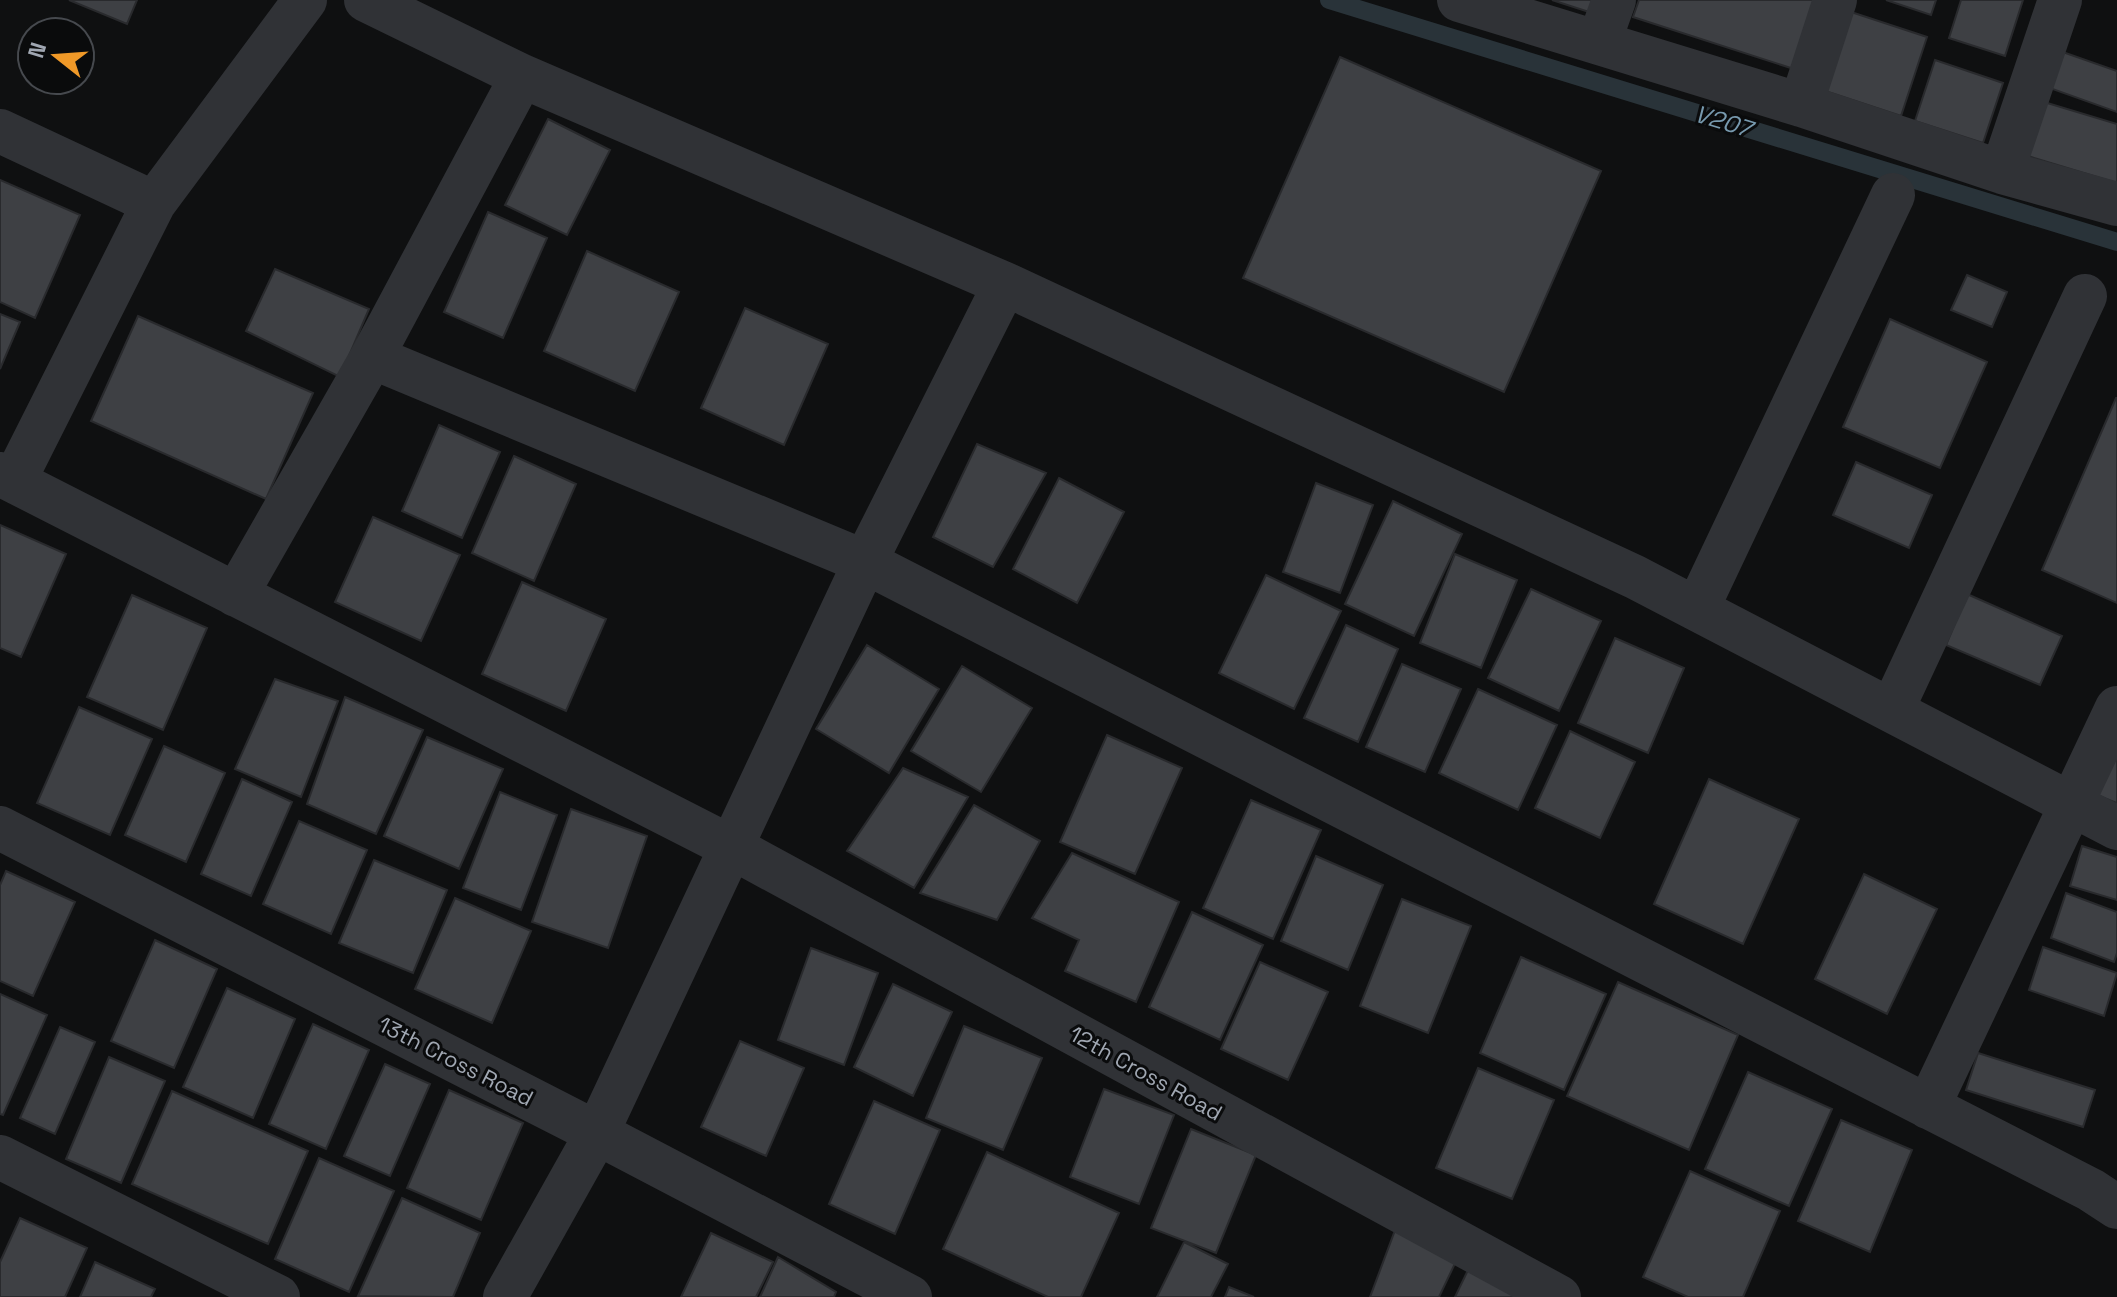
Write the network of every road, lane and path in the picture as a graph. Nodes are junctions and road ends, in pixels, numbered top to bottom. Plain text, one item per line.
1 (305, 0) edge
2 (366, 0) edge
3 (1459, 0) edge
4 (1614, 0) edge
5 (1835, 0) edge
6 (2060, 0) edge
7 (1599, 42) junction
8 (522, 76) junction
9 (1801, 105) junction
10 (0, 131) edge
11 (2002, 172) junction
12 (1893, 195) dead end
13 (154, 203) junction
14 (2117, 204) edge
15 (1005, 284) junction
16 (2085, 296) dead end
17 (372, 357) junction
18 (7, 477) edge
19 (865, 562) junction
20 (236, 595) junction
21 (1697, 609) junction
22 (2117, 708) edge
23 (1892, 710) junction
24 (2072, 804) junction
25 (0, 828) edge
26 (2117, 828) edge
27 (733, 848) junction
28 (1928, 1107) junction
29 (597, 1133) junction
30 (0, 1157) edge
31 (2117, 1207) edge
32 (278, 1297) edge
33 (505, 1297) edge
34 (910, 1297) edge
35 (1559, 1297) edge

1 - 13 street
2 - 8 street
3 - 7 street
4 - 7 street
5 - 9 street
6 - 11 street
7 - 9 street
8 - 15 street
8 - 17 street
9 - 11 street
10 - 13 street
11 - 14 street
12 - 21 street
13 - 18 street
15 - 19 street
15 - 21 street
16 - 23 street
17 - 19 street
17 - 20 street
18 - 20 street, 12th Cross Road
19 - 27 street
19 - 28 street
20 - 27 street, 12th Cross Road
21 - 23 street
22 - 24 street
23 - 24 street
24 - 26 street
24 - 28 street
25 - 29 street, 13th Cross Road
27 - 29 street
27 - 35 street, 12th Cross Road
28 - 31 street
29 - 33 street
29 - 34 street, 13th Cross Road
30 - 32 street

